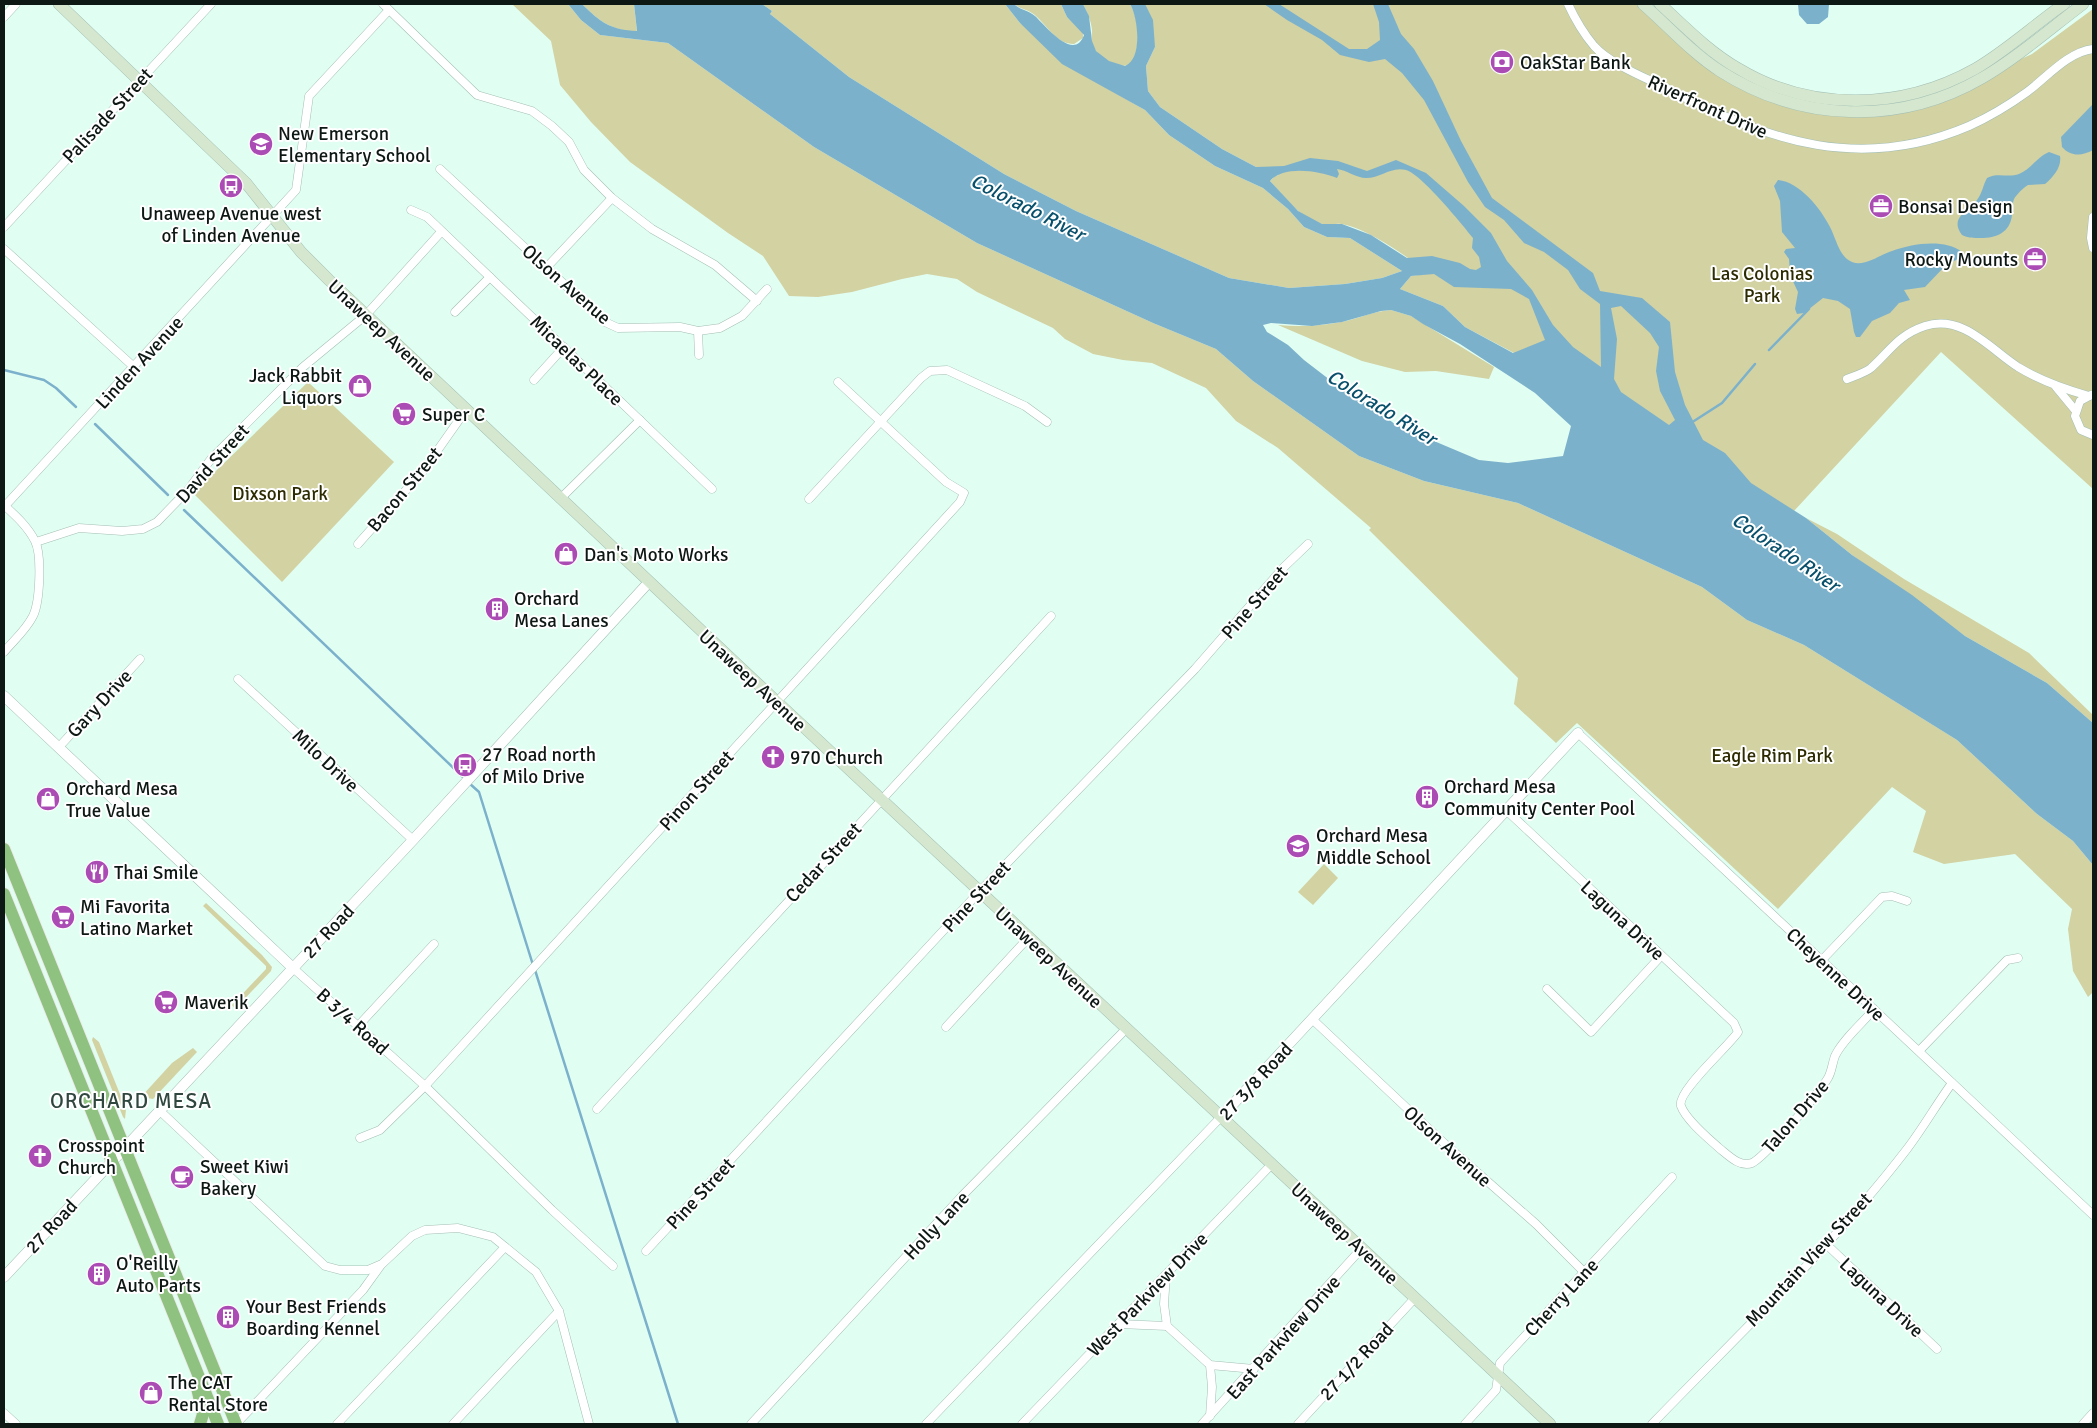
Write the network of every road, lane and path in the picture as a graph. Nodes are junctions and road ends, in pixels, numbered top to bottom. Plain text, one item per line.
1 (16, 4) edge
2 (59, 4) edge
3 (212, 4) edge
4 (383, 4) edge
5 (1568, 4) edge
6 (1643, 4) edge
7 (1660, 4) edge
8 (2064, 4) edge
9 (2083, 4) edge
10 (389, 10) junction
11 (4, 17) edge
12 (2093, 49) edge
13 (140, 80) junction
14 (440, 169) dead end
15 (612, 198) junction
16 (411, 210) dead end
17 (272, 216) junction
18 (2093, 217) edge
19 (4, 227) edge
20 (441, 232) junction
21 (2093, 248) edge
22 (4, 249) edge
23 (546, 268) junction
24 (490, 277) junction
25 (767, 290) dead end
26 (757, 301) junction
27 (455, 312) dead end
28 (366, 315) junction
29 (698, 331) junction
30 (564, 347) junction
31 (699, 355) dead end
32 (134, 367) junction
33 (1847, 379) dead end
34 (534, 380) dead end
35 (838, 382) dead end
36 (2056, 387) junction
37 (2091, 395) edge
38 (466, 410) junction
39 (2075, 410) junction
40 (640, 420) junction
41 (880, 422) junction
42 (1047, 422) dead end
43 (2092, 437) edge
44 (712, 489) dead end
45 (560, 499) junction
46 (809, 499) dead end
47 (4, 506) edge
48 (36, 542) junction
49 (358, 544) dead end
50 (1308, 544) dead end
51 (649, 582) junction
52 (1051, 616) dead end
53 (4, 652) edge
54 (140, 659) dead end
55 (238, 679) dead end
56 (4, 696) edge
57 (776, 701) junction
58 (1578, 733) joint
59 (59, 747) junction
60 (881, 799) junction
61 (1506, 810) junction
62 (413, 840) junction
63 (4, 849) edge
64 (980, 892) junction
65 (4, 894) edge
66 (1908, 901) dead end
67 (1029, 937) junction
68 (434, 944) dead end
69 (1661, 956) junction
70 (2018, 958) dead end
71 (1821, 961) junction
72 (293, 968) junction
73 (1547, 989) dead end
74 (1874, 1009) junction
75 (1312, 1019) junction
76 (359, 1025) junction
77 (946, 1027) dead end
78 (1126, 1029) junction
79 (1738, 1032) joint
80 (1920, 1050) junction
81 (1952, 1083) junction
82 (425, 1086) junction
83 (597, 1109) dead end
84 (159, 1110) junction
85 (1221, 1117) junction
86 (360, 1138) dead end
87 (124, 1147) junction
88 (112, 1161) junction
89 (1272, 1164) junction
90 (1672, 1177) dead end
91 (2093, 1215) edge
92 (1826, 1244) junction
93 (505, 1247) junction
94 (1362, 1248) junction
95 (646, 1251) dead end
96 (382, 1264) junction
97 (613, 1266) dead end
98 (1584, 1272) junction
99 (1166, 1275) junction
100 (4, 1277) edge
101 (1415, 1298) junction
102 (560, 1311) junction
103 (176, 1319) junction
104 (1119, 1324) junction
105 (1167, 1326) junction
106 (1937, 1349) dead end
107 (1210, 1365) junction
108 (1254, 1368) junction
109 (1498, 1376) junction
110 (200, 1380) junction
111 (4, 1413) edge
112 (2093, 1413) edge
113 (1210, 1416) junction
114 (16, 1424) edge
115 (200, 1424) edge
116 (218, 1424) edge
117 (236, 1424) edge
118 (338, 1424) edge
119 (453, 1424) edge
120 (589, 1424) edge
121 (751, 1424) edge
122 (926, 1424) edge
123 (1022, 1424) edge
124 (1202, 1424) edge
125 (1298, 1424) edge
126 (1465, 1424) edge
127 (1550, 1424) edge
128 (1652, 1424) edge
129 (2083, 1424) edge

1 - 11 street
2 - 13 main road, Unaweep Avenue
3 - 13 street, Palisade Street
4 - 10 street
5 - 12 street, Riverfront Drive
6 - 9 main road
7 - 8 main road
10 - 15 street
10 - 17 street, Linden Avenue
13 - 17 main road, Unaweep Avenue
13 - 19 street, Palisade Street
14 - 23 street, Olson Avenue
15 - 23 street
15 - 26 street
16 - 20 street, Micaelas Place
17 - 28 main road, Unaweep Avenue
17 - 32 street, Linden Avenue
18 - 21 street
20 - 24 street, Micaelas Place
20 - 28 street, David Street
22 - 32 street
23 - 29 street, Olson Avenue
24 - 27 street
24 - 30 street, Micaelas Place
25 - 26 street, Olson Avenue
26 - 29 street, Olson Avenue
28 - 38 main road, Unaweep Avenue
28 - 48 street, David Street
29 - 31 street
30 - 34 street
30 - 40 street, Micaelas Place
32 - 47 street, Linden Avenue
33 - 36 street
35 - 41 street
36 - 37 street
36 - 39 street
37 - 39 street
38 - 45 main road, Unaweep Avenue
38 - 49 street, Bacon Street
39 - 43 street
40 - 44 street, Micaelas Place
40 - 45 street
41 - 42 street
41 - 46 street
41 - 57 street, Pinon Street
45 - 51 main road, Unaweep Avenue
47 - 48 street
48 - 53 street
50 - 64 street, Pine Street
51 - 57 main road, Unaweep Avenue
51 - 62 street, 27 Road
52 - 60 street, Cedar Street
54 - 59 street, Gary Drive
55 - 62 street, Milo Drive
56 - 59 street, B 3/4 Road
57 - 60 main road, Unaweep Avenue
57 - 82 street, Pinon Street
58 - 61 street, 27 3/8 Road
58 - 71 street, Cheyenne Drive
59 - 72 street, B 3/4 Road
60 - 64 main road, Unaweep Avenue
60 - 83 street, Cedar Street
61 - 69 street, Laguna Drive
61 - 75 street, 27 3/8 Road
62 - 72 street, 27 Road
63 - 87 highway
64 - 67 main road, Unaweep Avenue
64 - 95 street, Pine Street
65 - 88 highway
66 - 71 street
67 - 77 street
67 - 78 main road, Unaweep Avenue
68 - 76 street
69 - 73 street
69 - 79 street, Laguna Drive
70 - 80 street
71 - 74 street, Cheyenne Drive
72 - 76 street, B 3/4 Road
72 - 84 street, 27 Road
74 - 79 street, Talon Drive
74 - 80 street, Cheyenne Drive
75 - 85 street, 27 3/8 Road
75 - 98 street, Olson Avenue
76 - 82 street, B 3/4 Road
78 - 85 main road, Unaweep Avenue
78 - 121 street, Holly Lane
80 - 81 street, Cheyenne Drive
81 - 91 street, Cheyenne Drive
81 - 92 street, Mountain View Street
82 - 86 street, Pinon Street
82 - 97 street, B 3/4 Road
84 - 87 street, 27 Road
84 - 96 street
85 - 89 main road, Unaweep Avenue
85 - 122 street, 27 3/8 Road
87 - 88 street, 27 Road
87 - 117 highway
88 - 100 street, 27 Road
88 - 103 highway
89 - 94 main road, Unaweep Avenue
89 - 99 street, West Parkview Drive
90 - 98 street, Cherry Lane
92 - 106 street, Laguna Drive
92 - 128 street, Mountain View Street
93 - 96 street
93 - 102 street
93 - 118 street
94 - 101 main road, Unaweep Avenue
94 - 108 street, East Parkview Drive
96 - 117 street
98 - 109 street, Cherry Lane
99 - 104 street, West Parkview Drive
99 - 105 street
101 - 109 main road, Unaweep Avenue
101 - 125 street, 27 1/2 Road
102 - 119 street
102 - 120 street
103 - 110 highway
103 - 115 highway
104 - 105 street
104 - 123 street, West Parkview Drive
105 - 107 street
107 - 108 street
107 - 113 street
108 - 113 street, East Parkview Drive
109 - 126 street, Cherry Lane
109 - 127 main road, Unaweep Avenue
110 - 116 highway
110 - 117 highway
111 - 114 street
112 - 129 street
113 - 124 street, East Parkview Drive

